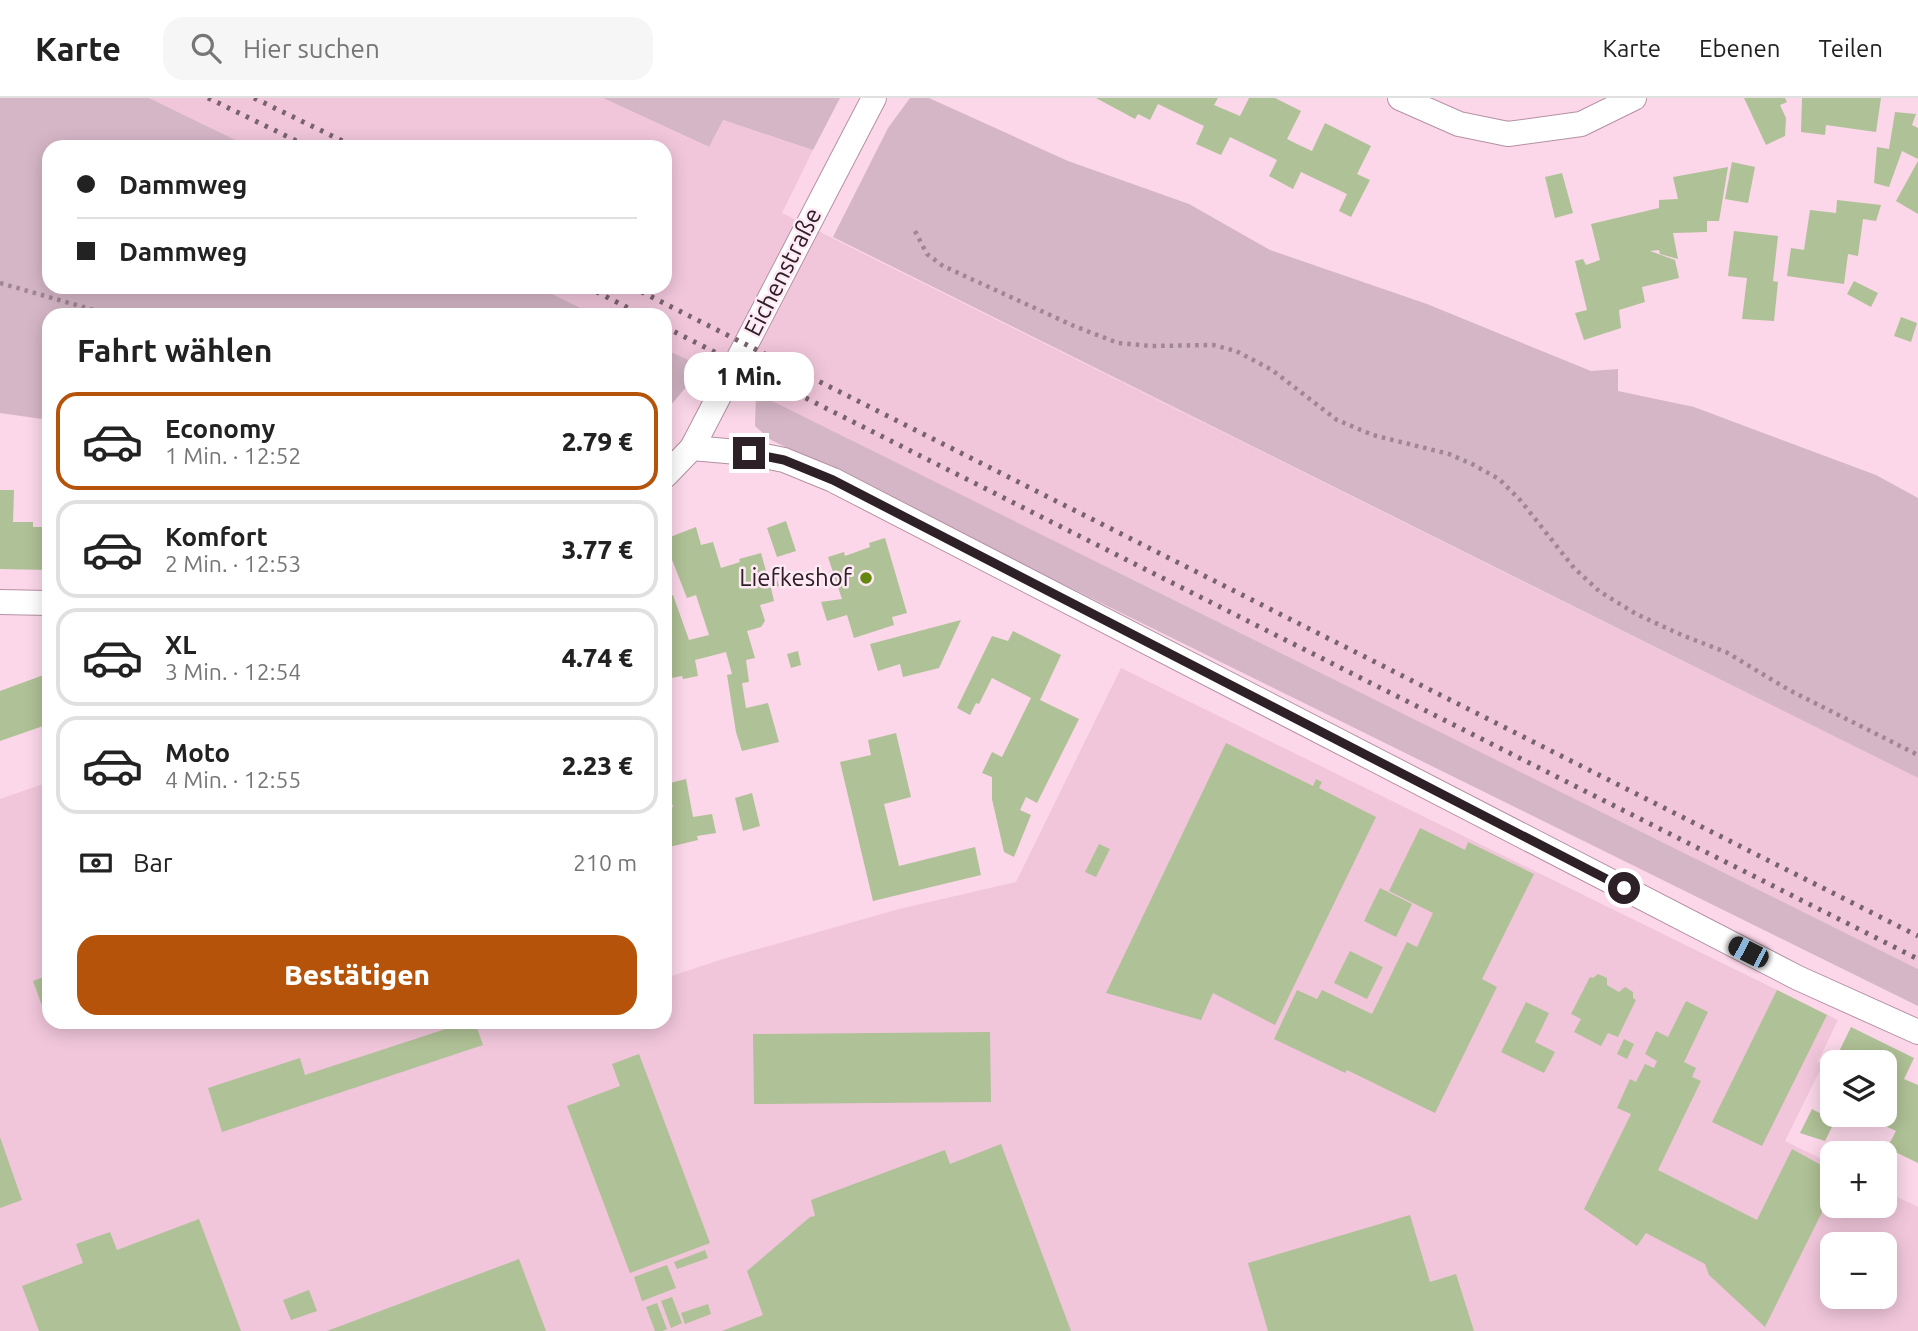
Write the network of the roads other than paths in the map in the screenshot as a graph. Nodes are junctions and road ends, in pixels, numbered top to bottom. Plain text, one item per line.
1 (874, 98) edge
2 (1400, 98) edge
3 (1634, 98) edge
4 (692, 447) junction
5 (672, 468) edge
6 (0, 602) edge
7 (42, 603) edge
8 (1918, 1032) edge

1 - 4 street, Eichenstraße
2 - 3 street
4 - 5 street, Eichenstraße
4 - 8 street
6 - 7 street

